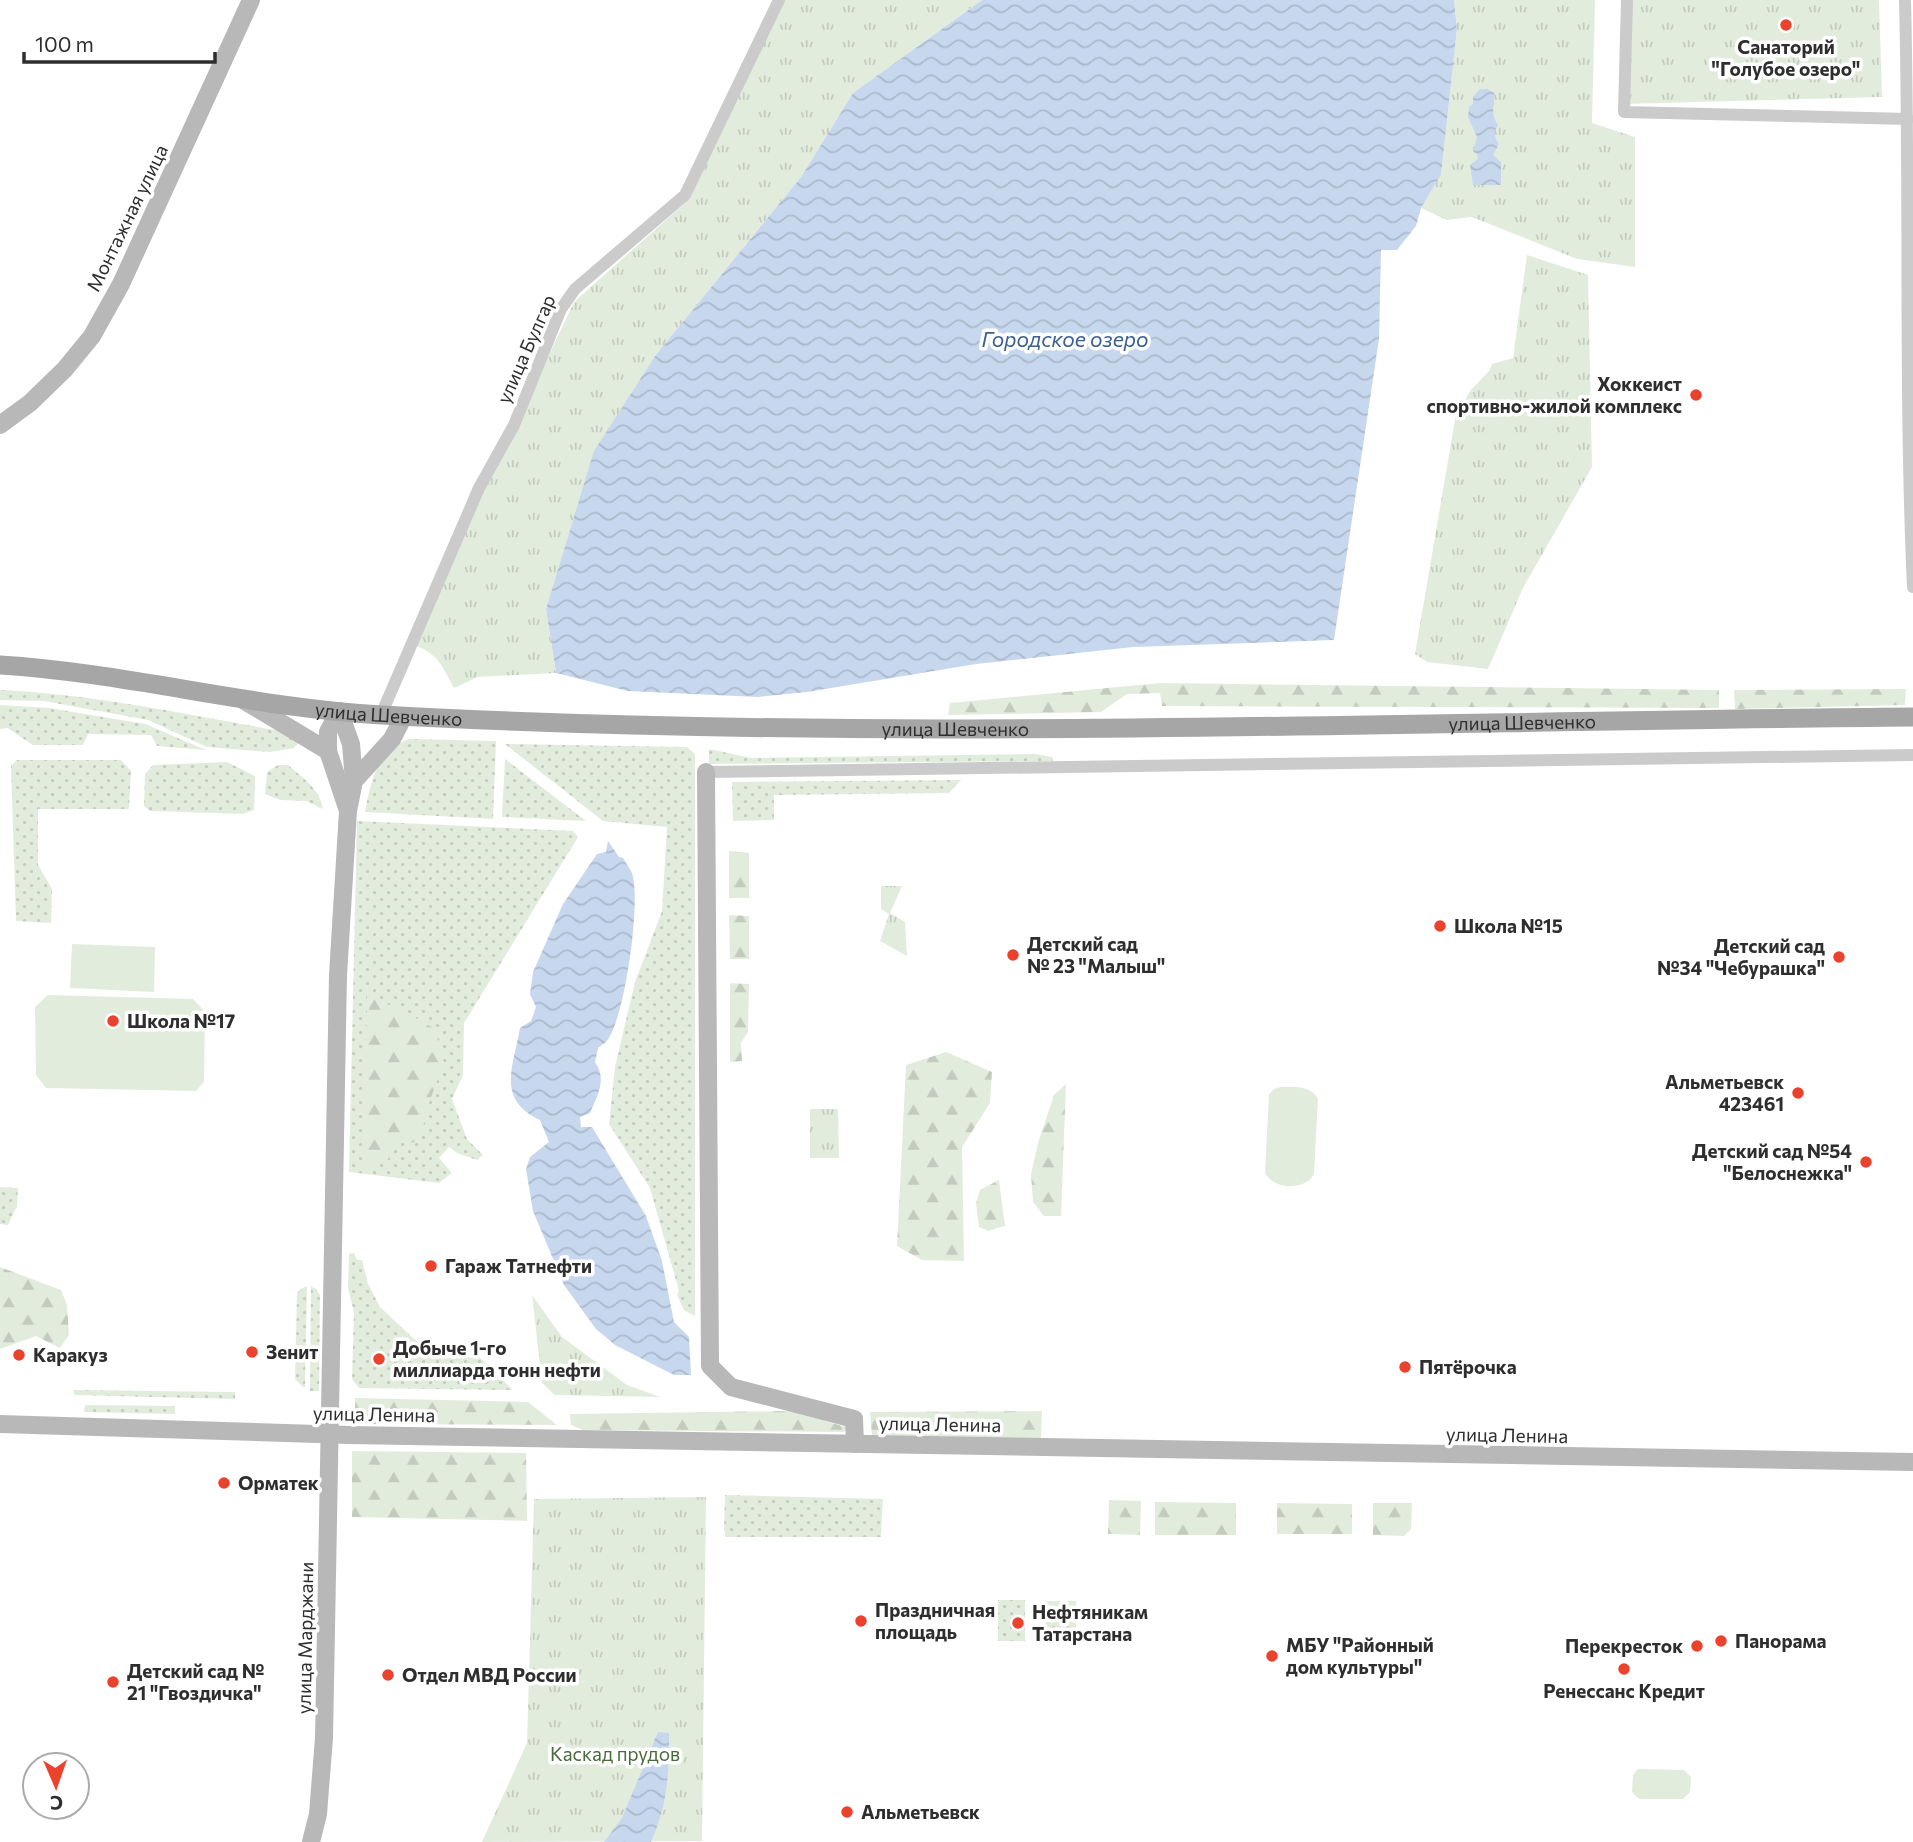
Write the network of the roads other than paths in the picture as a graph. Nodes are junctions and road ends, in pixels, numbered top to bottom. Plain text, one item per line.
1 (251, 0) edge
2 (779, 0) edge
3 (1627, 0) edge
4 (1905, 0) edge
5 (1908, 119) junction
6 (0, 425) edge
7 (1913, 587) edge
8 (0, 665) edge
9 (237, 696) junction
10 (339, 711) junction
11 (381, 715) junction
12 (404, 716) junction
13 (1913, 717) edge
14 (328, 751) junction
15 (1913, 755) edge
16 (706, 772) joint
17 (354, 781) junction
18 (348, 811) junction
19 (0, 1424) edge
20 (329, 1434) junction
21 (855, 1444) junction
22 (1880, 1461) junction
23 (1913, 1462) edge
24 (1913, 1471) edge
25 (311, 1842) edge

1 - 6 street, Монтажная улица
2 - 11 street, улица Булгар
3 - 5 street
4 - 5 street
5 - 7 street
8 - 9 main road, улица Шевченко
9 - 10 main road, улица Шевченко
9 - 14 street
10 - 11 main road, улица Шевченко
10 - 14 street
10 - 17 street
11 - 12 main road, улица Шевченко
12 - 13 main road, улица Шевченко
12 - 17 street
14 - 18 street
15 - 16 street
16 - 21 street
17 - 18 street
18 - 20 street, улица Марджани
19 - 20 street, улица Ленина
20 - 21 street, улица Ленина
20 - 25 street, улица Марджани
21 - 22 street, улица Ленина
22 - 23 street, улица Ленина
22 - 24 street, улица Ленина

